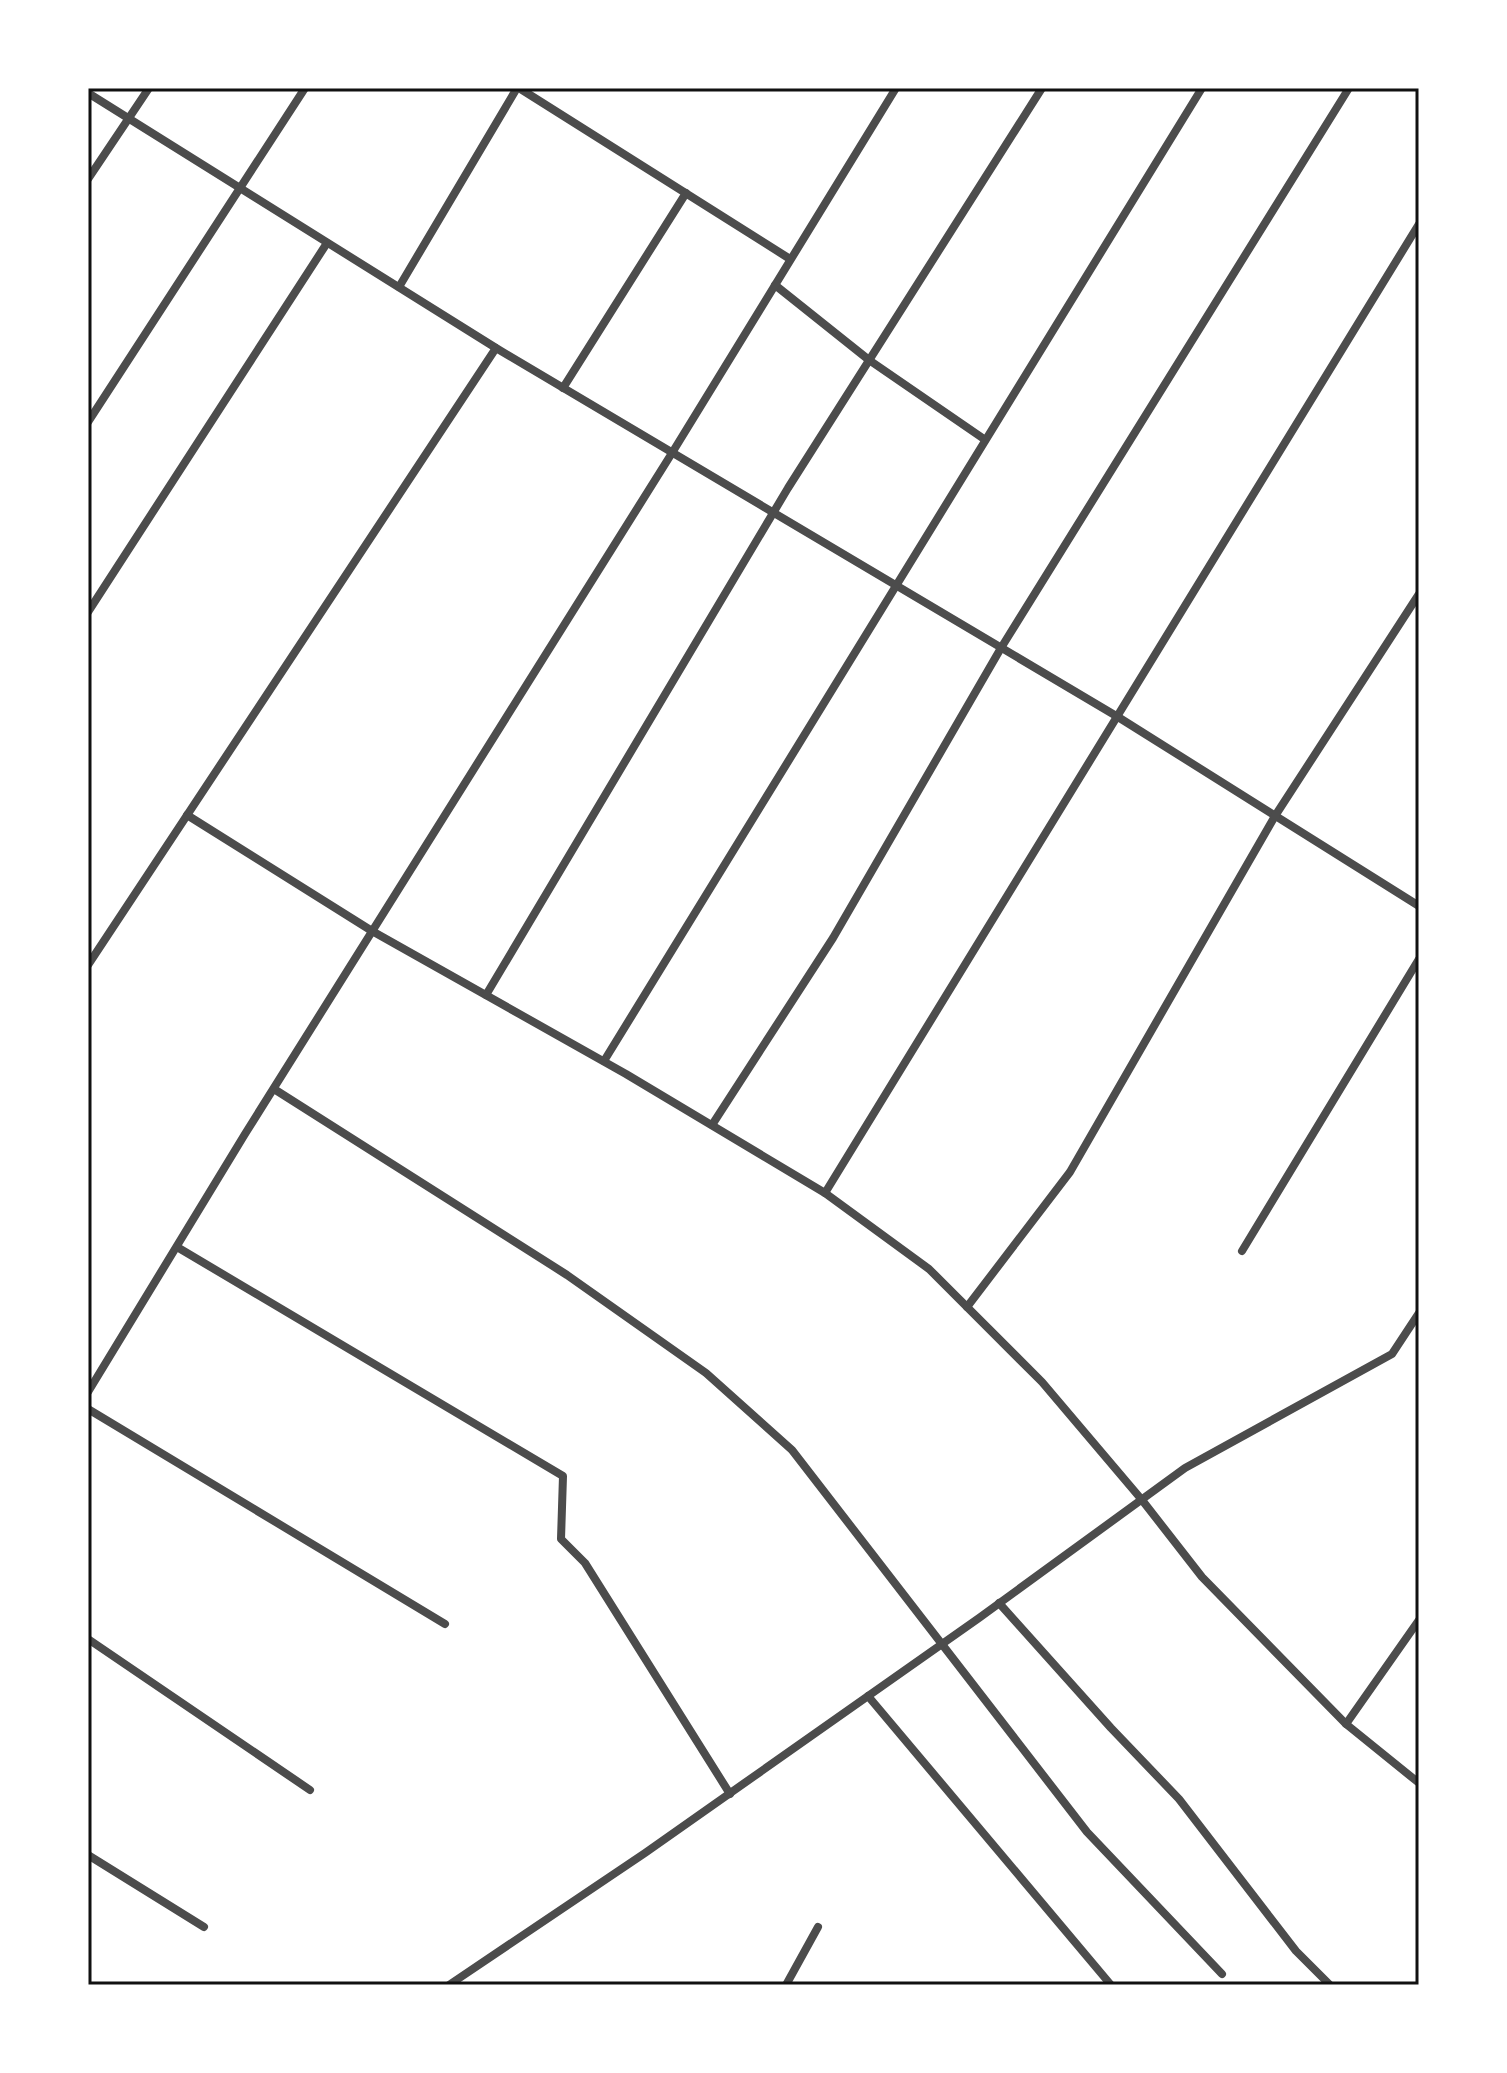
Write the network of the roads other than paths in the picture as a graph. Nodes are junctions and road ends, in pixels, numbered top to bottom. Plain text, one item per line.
1 (149, 88) edge
2 (305, 88) edge
3 (518, 88) edge
4 (896, 88) edge
5 (1042, 88) edge
6 (1202, 88) edge
7 (1349, 88) edge
8 (88, 93) edge
9 (128, 119) junction
10 (88, 179) edge
11 (240, 188) junction
12 (686, 193) junction
13 (1419, 224) edge
14 (327, 243) junction
15 (790, 259) junction
16 (775, 285) junction
17 (399, 287) junction
18 (496, 348) junction
19 (869, 360) junction
20 (563, 388) junction
21 (88, 422) edge
22 (984, 439) junction
23 (672, 453) junction
24 (774, 513) junction
25 (894, 585) junction
26 (1419, 594) edge
27 (88, 612) edge
28 (1001, 648) junction
29 (1118, 717) junction
30 (187, 815) junction
31 (1275, 816) junction
32 (1419, 906) edge
33 (372, 931) junction
34 (1419, 959) edge
35 (88, 965) edge
36 (486, 995) junction
37 (604, 1061) junction
38 (274, 1089) junction
39 (712, 1125) junction
40 (825, 1193) junction
41 (177, 1247) junction
42 (1242, 1251) dead end
43 (967, 1307) junction
44 (1419, 1313) edge
45 (88, 1392) edge
46 (88, 1409) edge
47 (1142, 1500) junction
48 (999, 1603) junction
49 (1419, 1620) edge
50 (445, 1624) dead end
51 (88, 1639) edge
52 (942, 1644) junction
53 (868, 1696) junction
54 (1346, 1724) junction
55 (1419, 1783) edge
56 (310, 1790) dead end
57 (730, 1794) junction
58 (88, 1855) edge
59 (204, 1927) dead end
60 (818, 1927) dead end
61 (1222, 1974) dead end
62 (449, 1985) edge
63 (786, 1985) edge
64 (1111, 1985) edge
65 (1330, 1985) edge

1 - 9 street
2 - 11 street
3 - 12 street
3 - 17 street
4 - 15 street
5 - 19 street
6 - 22 street
7 - 28 street
8 - 9 street
9 - 10 street
9 - 11 street
11 - 14 street
11 - 21 street
12 - 15 street
12 - 20 street
13 - 29 street
14 - 17 street
14 - 27 street
15 - 16 street
16 - 19 street
16 - 23 street
17 - 18 street
18 - 20 street
18 - 30 street
19 - 22 street
19 - 24 street
20 - 23 street
22 - 25 street
23 - 24 street
23 - 33 street
24 - 25 street
24 - 36 street
25 - 28 street
25 - 37 street
26 - 31 street
28 - 29 street
28 - 39 street
29 - 31 street
29 - 40 street
30 - 33 street
30 - 35 street
31 - 32 street
31 - 43 street
33 - 36 street
33 - 38 street
34 - 42 street
36 - 37 street
37 - 39 street
38 - 41 street
38 - 52 street
39 - 40 street
40 - 43 street
41 - 45 street
41 - 57 street
43 - 47 street
44 - 47 street
46 - 50 street
47 - 48 street
47 - 54 street
48 - 52 street
48 - 65 street
49 - 54 street
51 - 56 street
52 - 53 street
52 - 61 street
53 - 57 street
53 - 64 street
54 - 55 street
57 - 62 street
58 - 59 street
60 - 63 street

